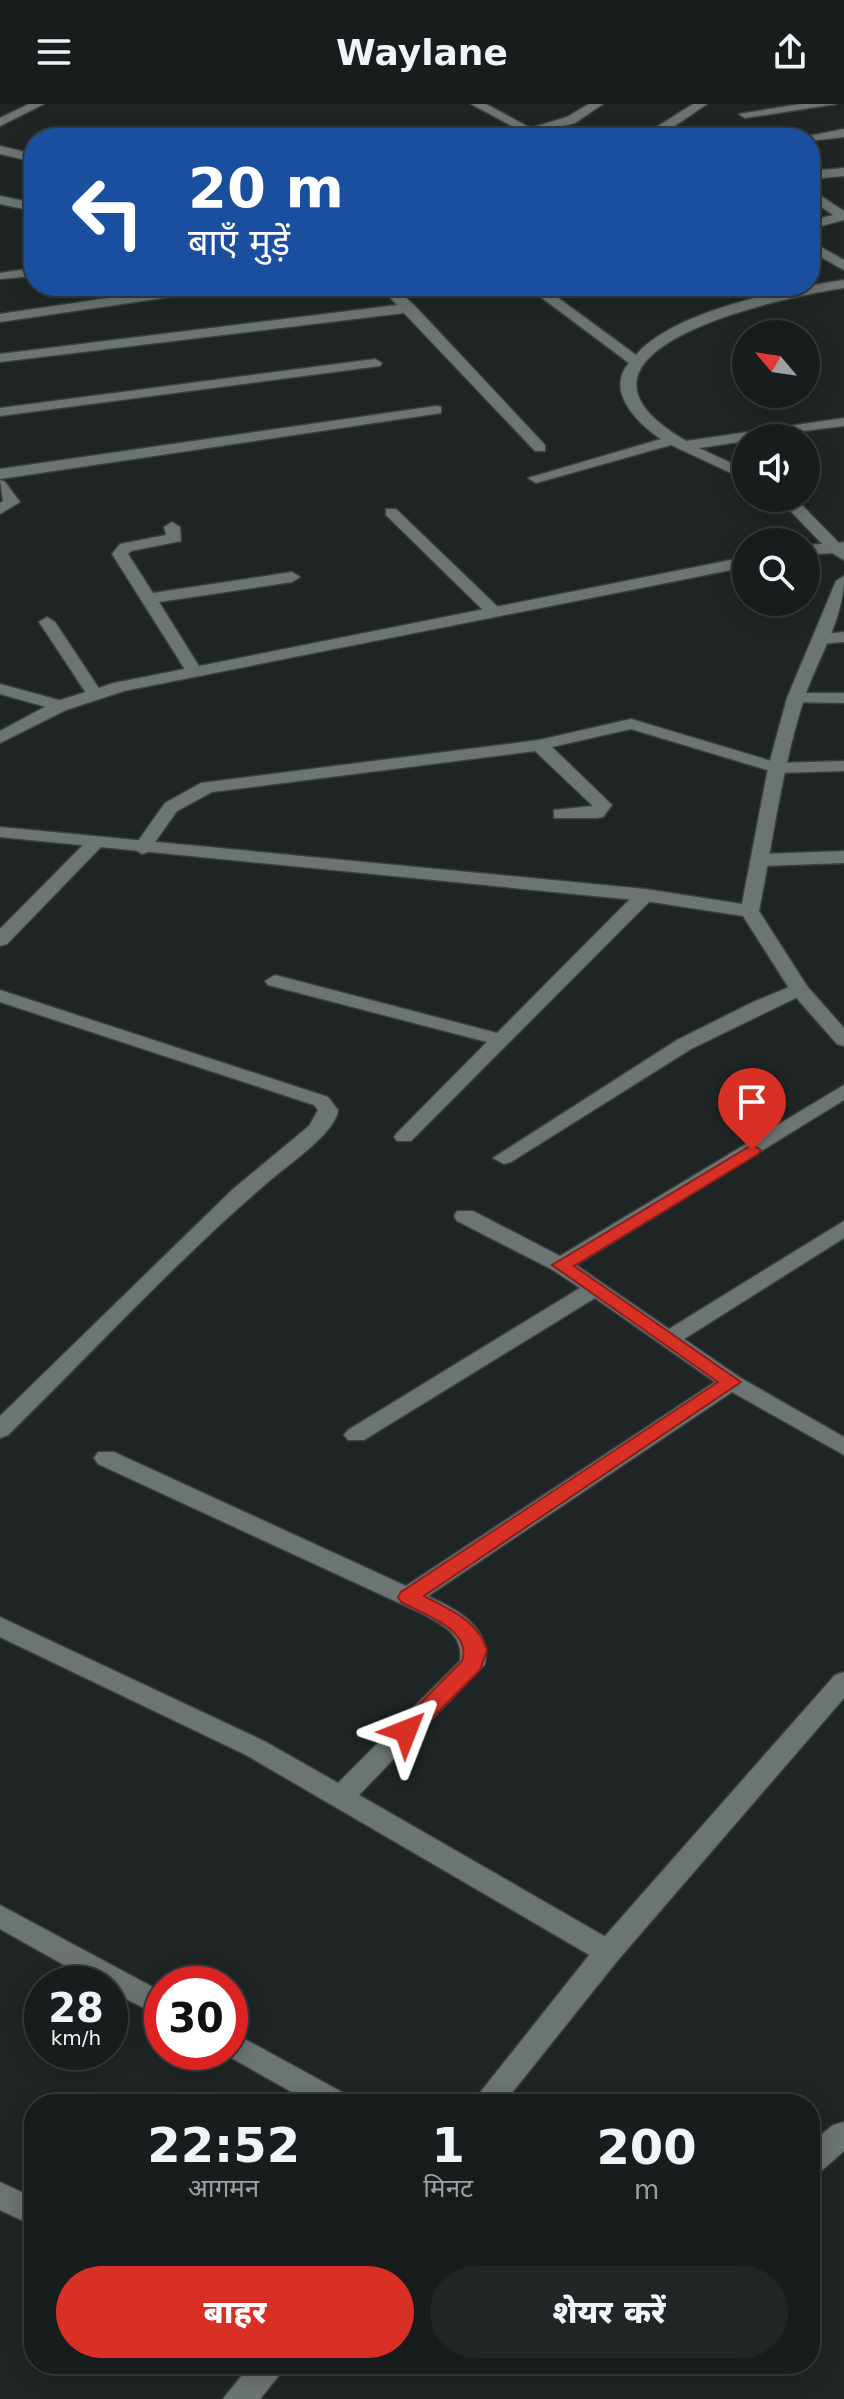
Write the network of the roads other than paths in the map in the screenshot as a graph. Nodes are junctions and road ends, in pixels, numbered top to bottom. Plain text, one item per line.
1 (38, 104) edge
2 (597, 104) edge
3 (701, 104) edge
4 (830, 104) edge
5 (484, 105) edge
6 (745, 114) dead end
7 (0, 122) edge
8 (526, 128) edge
9 (538, 128) edge
10 (664, 128) edge
11 (844, 133) edge
12 (820, 136) edge
13 (0, 150) edge
14 (24, 156) edge
15 (844, 172) edge
16 (820, 174) edge
17 (0, 200) edge
18 (820, 200) edge
19 (24, 205) edge
20 (844, 216) edge
21 (820, 222) edge
22 (820, 251) edge
23 (844, 266) edge
24 (24, 273) edge
25 (1, 275) edge
26 (844, 284) edge
27 (820, 288) edge
28 (140, 296) edge
29 (396, 296) edge
30 (547, 296) edge
31 (777, 296) edge
32 (409, 308) junction
33 (0, 318) edge
34 (0, 358) edge
35 (634, 360) junction
36 (375, 363) dead end
37 (436, 410) dead end
38 (0, 412) edge
39 (844, 422) edge
40 (678, 443) junction
41 (540, 448) dead end
42 (732, 468) edge
43 (0, 474) edge
44 (536, 478) dead end
45 (0, 485) edge
46 (0, 509) edge
47 (391, 512) dead end
48 (801, 512) edge
49 (172, 527) dead end
50 (820, 550) edge
51 (841, 550) edge
52 (732, 565) edge
53 (292, 577) dead end
54 (844, 581) edge
55 (148, 599) junction
56 (495, 613) junction
57 (47, 622) dead end
58 (844, 637) edge
59 (820, 639) junction
60 (194, 671) junction
61 (0, 689) edge
62 (94, 693) junction
63 (796, 698) junction
64 (844, 698) edge
65 (60, 706) junction
66 (0, 738) edge
67 (539, 745) junction
68 (844, 766) edge
69 (777, 768) junction
70 (560, 814) dead end
71 (0, 832) edge
72 (94, 844) junction
73 (142, 848) junction
74 (844, 857) edge
75 (762, 860) junction
76 (645, 895) junction
77 (750, 911) junction
78 (0, 940) edge
79 (275, 981) dead end
80 (799, 989) junction
81 (0, 996) edge
82 (498, 1039) junction
83 (844, 1040) edge
84 (844, 1091) edge
85 (404, 1137) dead end
86 (504, 1158) dead end
87 (465, 1216) dead end
88 (844, 1228) edge
89 (561, 1265) junction
90 (596, 1288) junction
91 (669, 1339) junction
92 (731, 1382) junction
93 (0, 1430) edge
94 (356, 1435) dead end
95 (844, 1447) edge
96 (106, 1458) dead end
97 (408, 1597) junction
98 (0, 1626) edge
99 (843, 1686) edge
100 (341, 1797) junction
101 (0, 1916) edge
102 (608, 1952) junction
103 (144, 1996) edge
104 (248, 2053) edge
105 (321, 2094) edge
106 (494, 2094) edge
107 (844, 2134) edge
108 (820, 2154) edge
109 (0, 2195) edge
110 (24, 2208) edge
111 (263, 2374) edge
112 (239, 2399) edge

1 - 7 street
2 - 9 street
3 - 10 street
4 - 6 street
5 - 8 street
11 - 12 street
13 - 14 street
15 - 16 street
17 - 19 street
18 - 20 street
20 - 21 street
22 - 23 street
24 - 25 street
26 - 27 street
28 - 33 street
29 - 32 street
30 - 35 street
31 - 35 street
32 - 34 street
32 - 41 street
35 - 40 street
36 - 38 street
37 - 43 street
39 - 40 street
40 - 42 street
40 - 44 street
45 - 46 street
47 - 56 street
48 - 51 street
49 - 55 street
50 - 51 street
52 - 56 street
53 - 55 street
54 - 59 street
55 - 60 street
56 - 60 street
57 - 62 street
58 - 59 street
59 - 63 street
60 - 62 street
61 - 65 street
62 - 65 street
63 - 64 street
63 - 69 street
65 - 66 street
67 - 69 street
67 - 70 street
67 - 73 street
68 - 69 street
69 - 75 street
71 - 72 street
72 - 73 street
72 - 78 street
73 - 76 street
74 - 75 street
75 - 77 street
76 - 77 street
76 - 82 street
77 - 80 street
79 - 82 street
80 - 83 street
80 - 86 street
81 - 93 street
82 - 85 street
84 - 89 street
87 - 89 street
88 - 91 street
89 - 90 street
90 - 91 street
90 - 94 street
91 - 92 street
92 - 95 street
92 - 97 street
96 - 97 street
97 - 100 street
98 - 100 street
99 - 102 street
100 - 102 street
101 - 103 street
102 - 106 street
104 - 105 street
107 - 108 street
109 - 110 street
111 - 112 street

